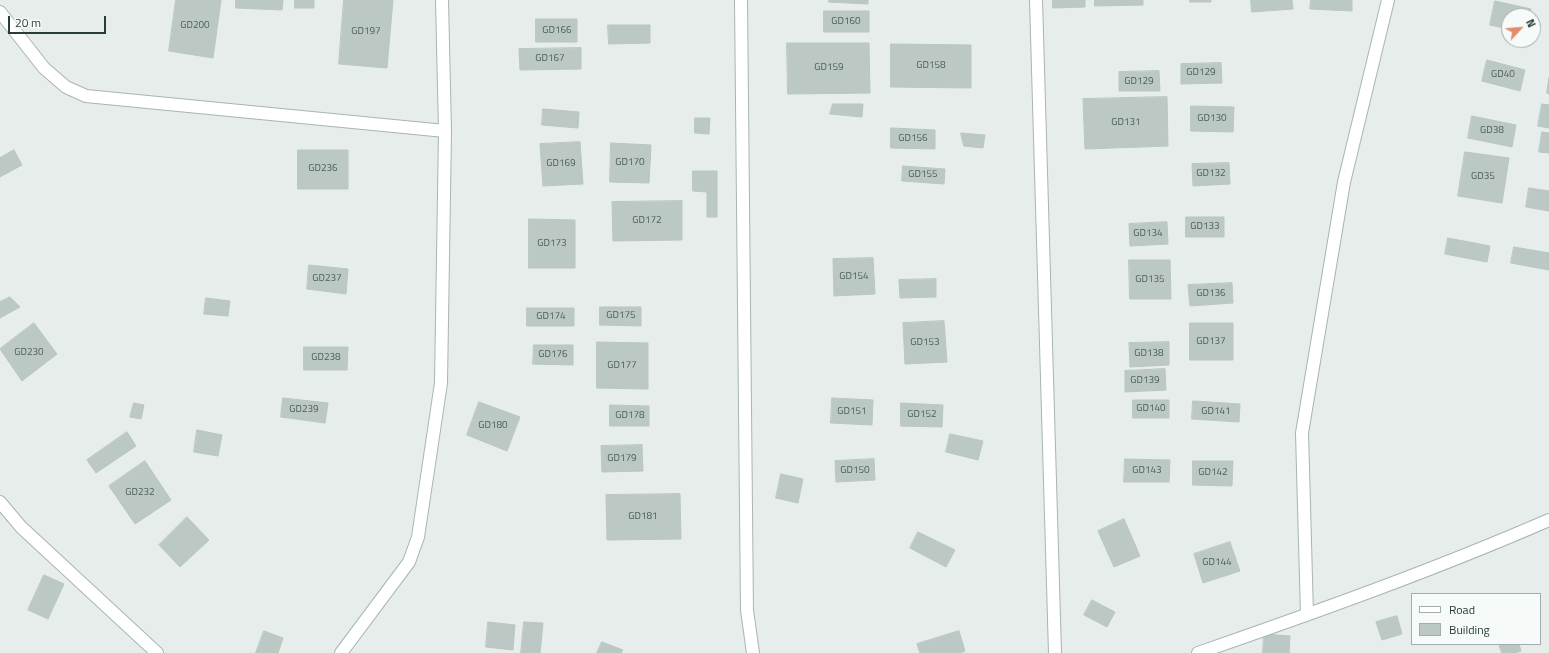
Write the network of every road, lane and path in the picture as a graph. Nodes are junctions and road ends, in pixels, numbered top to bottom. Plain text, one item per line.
1 (442, 0) edge
2 (741, 0) edge
3 (1036, 0) edge
4 (1388, 0) edge
5 (0, 12) edge
6 (445, 131) junction
7 (0, 502) edge
8 (1549, 520) edge
9 (1307, 615) junction
10 (157, 653) edge
11 (341, 653) edge
12 (753, 653) edge
13 (1055, 653) edge
14 (1198, 653) edge

1 - 6 street
2 - 12 street
3 - 13 street
4 - 9 street
5 - 6 street
6 - 11 street
7 - 10 street
8 - 9 street
9 - 14 street

